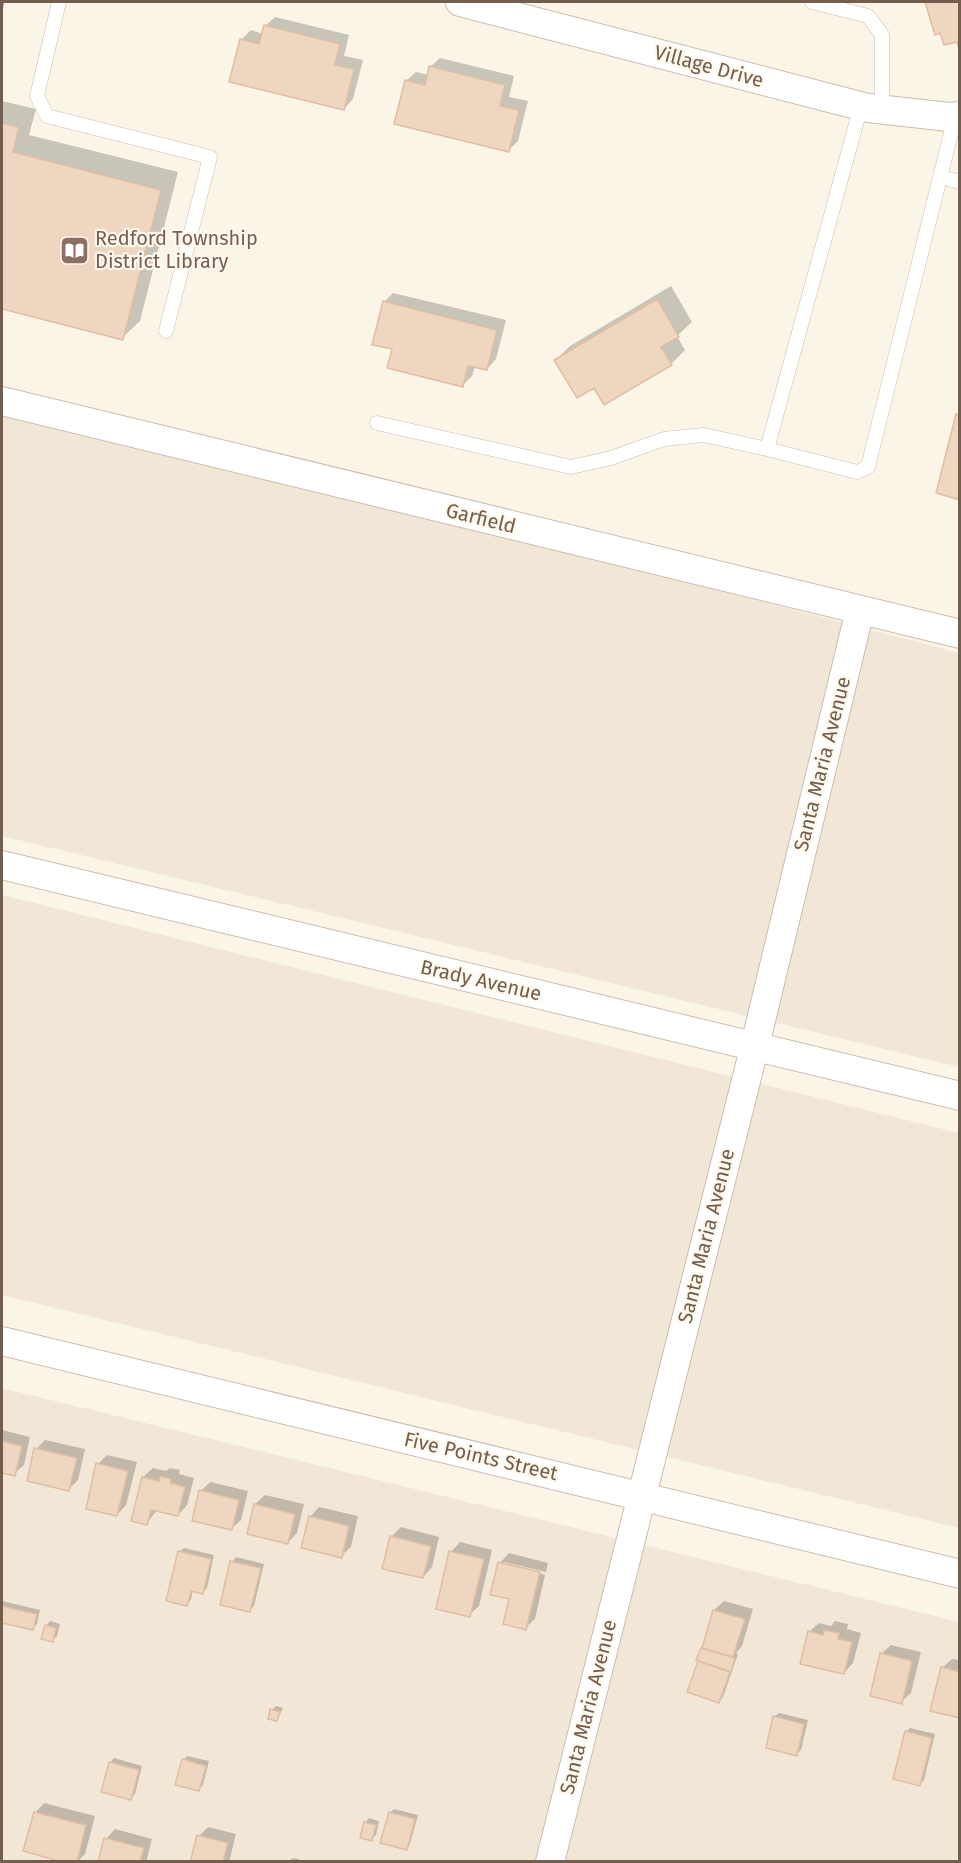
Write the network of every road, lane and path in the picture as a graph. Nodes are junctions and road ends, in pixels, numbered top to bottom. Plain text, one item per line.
1 (59, 2) edge
2 (460, 2) edge
3 (812, 2) edge
4 (872, 108) junction
5 (957, 116) edge
6 (940, 177) junction
7 (960, 182) edge
8 (166, 331) dead end
9 (2, 401) edge
10 (377, 423) dead end
11 (767, 449) junction
12 (860, 610) junction
13 (960, 634) edge
14 (2, 865) edge
15 (754, 1045) junction
16 (960, 1096) edge
17 (2, 1341) edge
18 (641, 1495) junction
19 (960, 1574) edge
20 (550, 1862) edge

1 - 8 lane
2 - 4 street, Village Drive
3 - 4 lane
4 - 5 street, Village Drive
4 - 11 lane
5 - 6 lane
6 - 7 lane
6 - 11 lane
9 - 12 street, Garfield
10 - 11 lane
12 - 13 street, Garfield
12 - 15 street, Santa Maria Avenue
14 - 15 street, Brady Avenue
15 - 16 street, Brady Avenue
15 - 18 street, Santa Maria Avenue
17 - 18 street, Five Points Street
18 - 19 street, Five Points Street
18 - 20 street, Santa Maria Avenue

